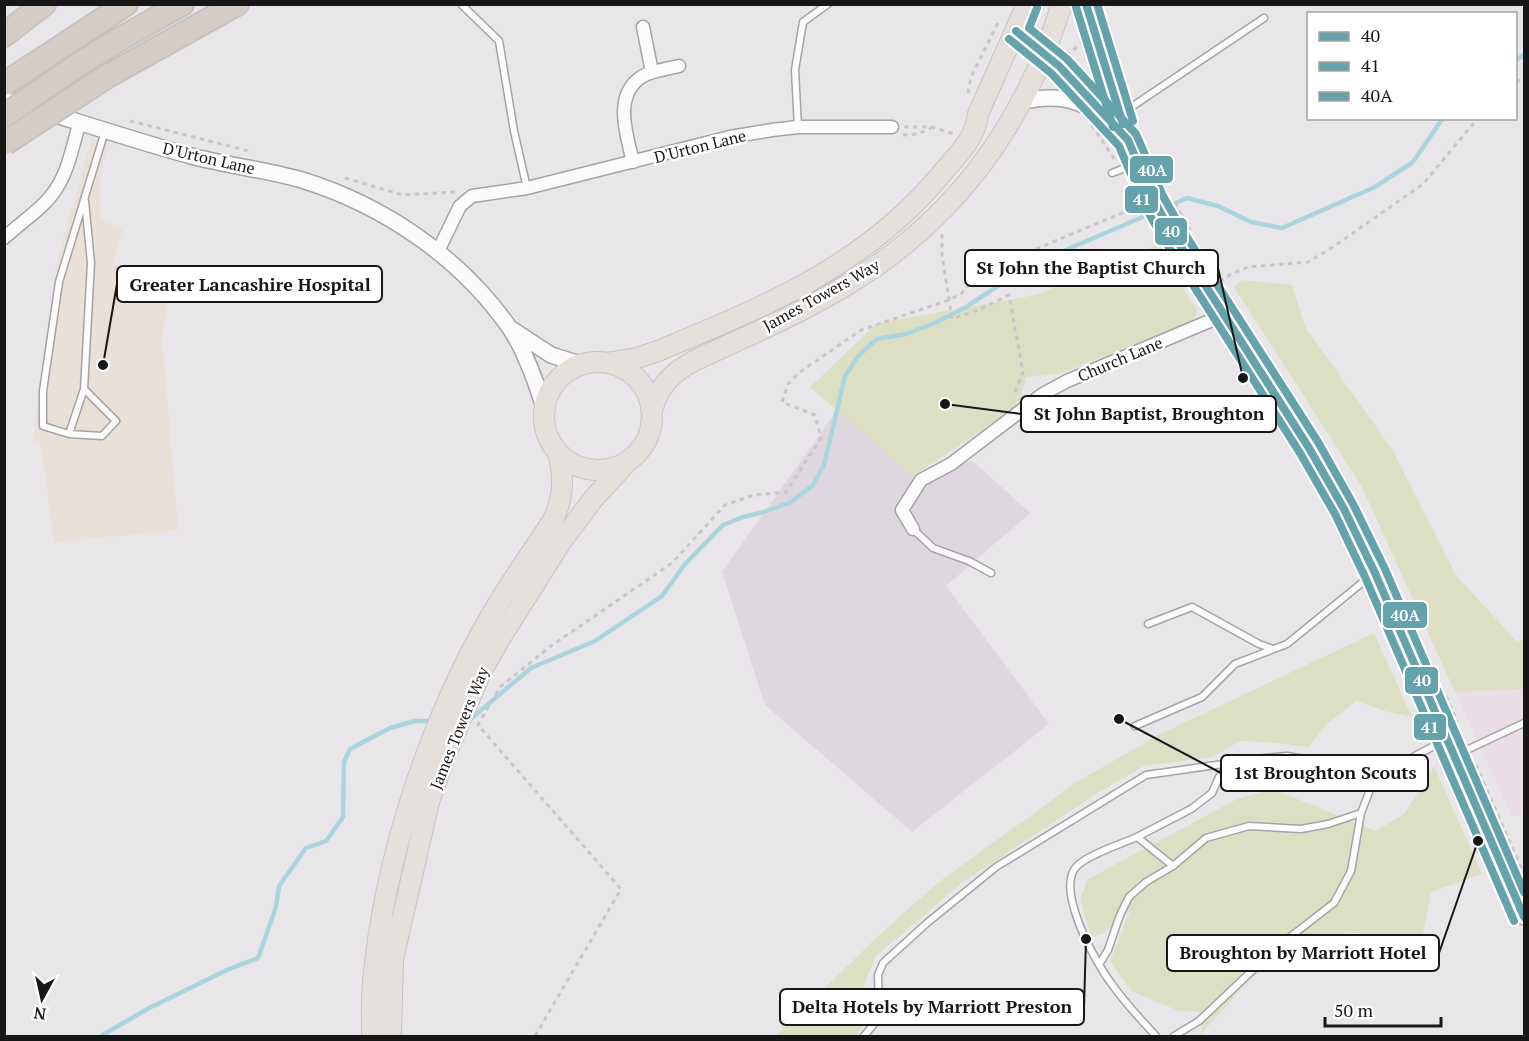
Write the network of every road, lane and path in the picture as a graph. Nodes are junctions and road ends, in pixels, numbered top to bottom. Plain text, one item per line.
1 (45, 4) edge
2 (126, 4) edge
3 (182, 4) edge
4 (237, 4) edge
5 (461, 4) edge
6 (828, 4) edge
7 (1027, 4) edge
8 (1062, 4) edge
9 (1086, 4) edge
10 (1264, 18) dead end
11 (643, 27) dead end
12 (1016, 31) junction
13 (4, 35) edge
14 (1088, 36) dead end
15 (1045, 54) junction
16 (1066, 58) dead end
17 (679, 66) dead end
18 (652, 72) junction
19 (4, 84) edge
20 (4, 99) edge
21 (1023, 101) junction
22 (4, 116) edge
23 (125, 120) dead end
24 (1118, 120) junction
25 (1476, 120) edge
26 (80, 122) junction
27 (798, 127) junction
28 (892, 127) joint
29 (105, 131) junction
30 (955, 134) dead end
31 (5, 143) edge
32 (255, 153) dead end
33 (633, 162) junction
34 (1139, 162) junction
35 (1112, 173) dead end
36 (340, 177) dead end
37 (527, 188) junction
38 (472, 196) junction
39 (84, 198) junction
40 (1148, 203) junction
41 (1180, 211) dead end
42 (1187, 225) dead end
43 (4, 238) edge
44 (438, 250) junction
45 (946, 252) dead end
46 (1231, 274) dead end
47 (950, 302) junction
48 (1224, 315) junction
49 (510, 328) junction
50 (606, 363) junction
51 (583, 364) junction
52 (84, 389) junction
53 (1014, 394) dead end
54 (545, 410) junction
55 (652, 410) junction
56 (69, 434) junction
57 (558, 452) junction
58 (628, 461) junction
59 (913, 529) joint
60 (991, 573) dead end
61 (1375, 573) junction
62 (1148, 624) dead end
63 (1274, 649) junction
64 (1524, 723) edge
65 (1135, 726) dead end
66 (1448, 739) junction
67 (1455, 756) junction
68 (1232, 763) junction
69 (1371, 787) junction
70 (1361, 813) junction
71 (1137, 837) junction
72 (1173, 866) junction
73 (1524, 916) edge
74 (1100, 963) junction
75 (372, 1036) edge
76 (391, 1036) edge
77 (535, 1036) edge
78 (864, 1036) edge
79 (1156, 1036) edge
80 (1174, 1036) edge

1 - 13 highway
2 - 19 highway, bridge
3 - 22 highway, bridge
4 - 31 highway, bridge
5 - 37 lane
6 - 27 lane
7 - 12 main road, James Towers Way
8 - 15 main road, James Towers Way
9 - 24 street
10 - 24 lane
11 - 18 street
12 - 15 street
12 - 50 main road, James Towers Way
14 - 16 path
15 - 21 main road, James Towers Way
15 - 24 street
17 - 18 street
18 - 33 street
20 - 26 street, D'Urton Lane
21 - 24 street
21 - 55 main road, James Towers Way
23 - 32 path
24 - 34 street
25 - 46 path
26 - 29 street, D'Urton Lane
26 - 43 street
27 - 28 street, D'Urton Lane
27 - 33 street, D'Urton Lane
28 - 30 path
29 - 39 lane
29 - 44 street, D'Urton Lane
33 - 37 street, D'Urton Lane
34 - 35 lane
34 - 40 street
36 - 38 path
37 - 38 street, D'Urton Lane
38 - 44 street
39 - 52 lane
39 - 56 lane
40 - 47 path
40 - 48 street
41 - 42 path
44 - 49 street, D'Urton Lane
45 - 47 path
47 - 53 path
47 - 77 path
48 - 59 street, Church Lane
48 - 61 street
49 - 51 street, D'Urton Lane
49 - 54 street, D'Urton Lane
50 - 51 main road
50 - 55 main road
51 - 54 main road
52 - 56 lane
52 - 56 lane
54 - 57 main road
55 - 58 main road
57 - 58 main road
57 - 75 main road, James Towers Way
58 - 76 main road, James Towers Way
59 - 60 lane
61 - 63 lane
61 - 66 street
62 - 63 lane
63 - 65 lane
64 - 67 lane
66 - 67 street
66 - 69 lane
67 - 73 street
68 - 69 lane
68 - 71 lane
68 - 78 lane
69 - 70 lane
70 - 72 lane
70 - 80 lane
71 - 72 lane
71 - 74 lane
72 - 74 lane
74 - 79 lane

